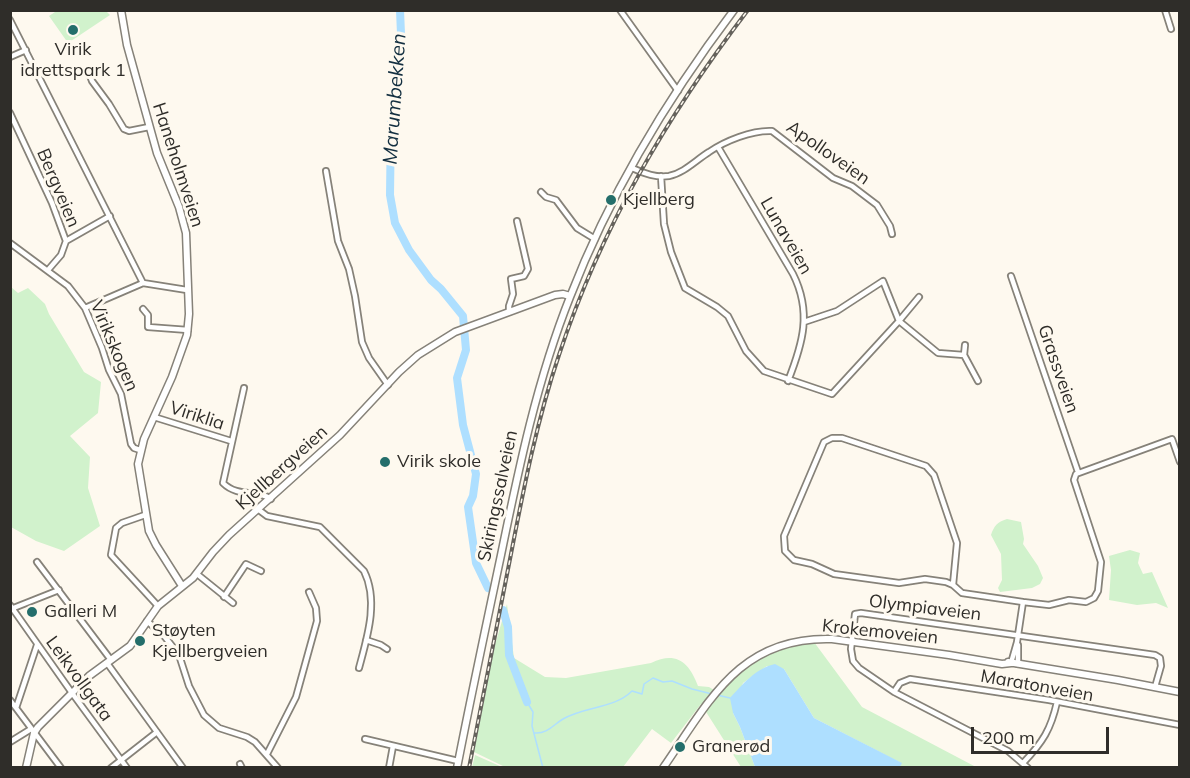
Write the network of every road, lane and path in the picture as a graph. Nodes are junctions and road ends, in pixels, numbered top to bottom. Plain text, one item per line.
1 (121, 10) edge
2 (620, 10) edge
3 (734, 10) edge
4 (1165, 10) edge
5 (10, 20) edge
6 (1171, 29) dead end
7 (26, 50) junction
8 (10, 57) edge
9 (90, 73) dead end
10 (678, 91) junction
11 (10, 113) edge
12 (149, 127) junction
13 (718, 147) junction
14 (632, 168) junction
15 (326, 171) dead end
16 (660, 176) junction
17 (541, 192) dead end
18 (110, 216) junction
19 (517, 221) dead end
20 (892, 234) dead end
21 (595, 239) junction
22 (66, 241) junction
23 (10, 243) edge
24 (48, 270) junction
25 (1011, 276) dead end
26 (142, 283) junction
27 (187, 290) junction
28 (570, 296) junction
29 (919, 297) dead end
30 (85, 308) junction
31 (143, 309) dead end
32 (509, 312) junction
33 (899, 321) junction
34 (804, 322) junction
35 (188, 330) junction
36 (965, 345) dead end
37 (964, 355) junction
38 (788, 381) junction
39 (978, 381) dead end
40 (388, 385) junction
41 (244, 387) dead end
42 (154, 417) junction
43 (231, 441) junction
44 (140, 450) junction
45 (1179, 462) edge
46 (1078, 472) junction
47 (271, 499) junction
48 (259, 510) junction
49 (145, 515) junction
50 (37, 562) dead end
51 (261, 571) dead end
52 (197, 574) junction
53 (953, 585) junction
54 (182, 586) junction
55 (58, 590) junction
56 (309, 592) dead end
57 (225, 597) junction
58 (1023, 602) junction
59 (233, 603) dead end
60 (158, 606) junction
61 (11, 608) edge
62 (147, 621) junction
63 (1019, 634) junction
64 (366, 640) junction
65 (851, 641) junction
66 (38, 645) junction
67 (387, 649) dead end
68 (109, 661) junction
69 (1015, 664) junction
70 (359, 668) dead end
71 (1155, 687) junction
72 (894, 692) junction
73 (1179, 692) edge
74 (72, 693) junction
75 (10, 700) edge
76 (1057, 702) junction
77 (16, 708) junction
78 (1179, 725) edge
79 (32, 731) junction
80 (157, 732) junction
81 (365, 739) dead end
82 (12, 741) edge
83 (393, 746) junction
84 (10, 747) edge
85 (267, 754) junction
86 (120, 760) junction
87 (1023, 763) junction
88 (457, 764) edge
89 (663, 767) edge
90 (26, 768) edge
91 (61, 768) edge
92 (111, 768) edge
93 (127, 768) edge
94 (183, 768) edge
95 (278, 768) edge
96 (389, 768) edge
97 (1028, 768) edge

1 - 12 main road, Haneholmveien
2 - 10 street
3 - 10 main road, Skiringssalveien
4 - 6 street
5 - 7 street
7 - 8 street
7 - 18 street
9 - 12 street
10 - 14 main road, Skiringssalveien
11 - 22 street, Bergveien
12 - 27 main road, Haneholmveien
13 - 16 street, Apolloveien
13 - 20 street, Apolloveien
13 - 34 street, Lunaveien
14 - 16 street
14 - 21 main road, Skiringssalveien
15 - 40 street
16 - 38 street
17 - 21 street
18 - 22 street
18 - 26 street
19 - 32 street
21 - 28 main road, Skiringssalveien
22 - 24 street, Bergveien
23 - 24 street, Virikskogen
24 - 30 street, Virikskogen
25 - 46 street, Grassveien
26 - 27 street
26 - 30 street
27 - 35 main road, Haneholmveien
28 - 32 main road, Kjellbergveien
28 - 88 main road, Skiringssalveien
29 - 33 street
30 - 44 street, Virikskogen
31 - 35 street
32 - 40 main road, Kjellbergveien
33 - 34 street
33 - 37 street
33 - 38 street
34 - 38 street, Lunaveien
35 - 42 main road, Haneholmveien
36 - 37 street
37 - 39 street
40 - 47 main road, Kjellbergveien
41 - 43 street, Viriklia
42 - 43 street, Viriklia
42 - 44 main road, Haneholmveien
43 - 47 street, Viriklia
44 - 49 main road, Haneholmveien
45 - 46 street
46 - 58 street, Grassveien
47 - 48 main road, Kjellbergveien
48 - 52 main road, Kjellbergveien
48 - 64 street
49 - 54 main road, Haneholmveien
49 - 60 street
50 - 55 street
51 - 57 street
52 - 54 main road, Kjellbergveien
52 - 57 street
53 - 53 street, Grassveien
53 - 58 street, Grassveien
54 - 60 main road, Kjellbergveien
55 - 61 street
55 - 68 street
56 - 85 street
57 - 59 street
58 - 63 street
60 - 62 main road, Kjellbergveien
61 - 66 street, Leikvollgata
62 - 68 main road, Kjellbergveien
62 - 85 street
63 - 65 street, Olympiaveien
63 - 69 street
63 - 71 street, Olympiaveien
64 - 67 street
64 - 70 street
65 - 69 main road, Krokemoveien
65 - 72 street
65 - 89 main road, Krokemoveien
66 - 74 street, Leikvollgata
66 - 77 street
68 - 74 main road, Kjellbergveien
68 - 80 street
69 - 71 main road, Krokemoveien
71 - 73 main road, Krokemoveien
72 - 76 street, Maratonveien
72 - 87 street
74 - 79 main road, Kjellbergveien
74 - 86 street, Leikvollgata
75 - 77 street
76 - 78 street, Maratonveien
76 - 87 street
77 - 79 street
79 - 82 street
79 - 90 main road
79 - 91 street
80 - 86 street
80 - 94 street
81 - 83 street
82 - 84 street
83 - 88 street
83 - 96 street
85 - 95 street
86 - 92 street
86 - 93 street, Leikvollgata
87 - 97 street

